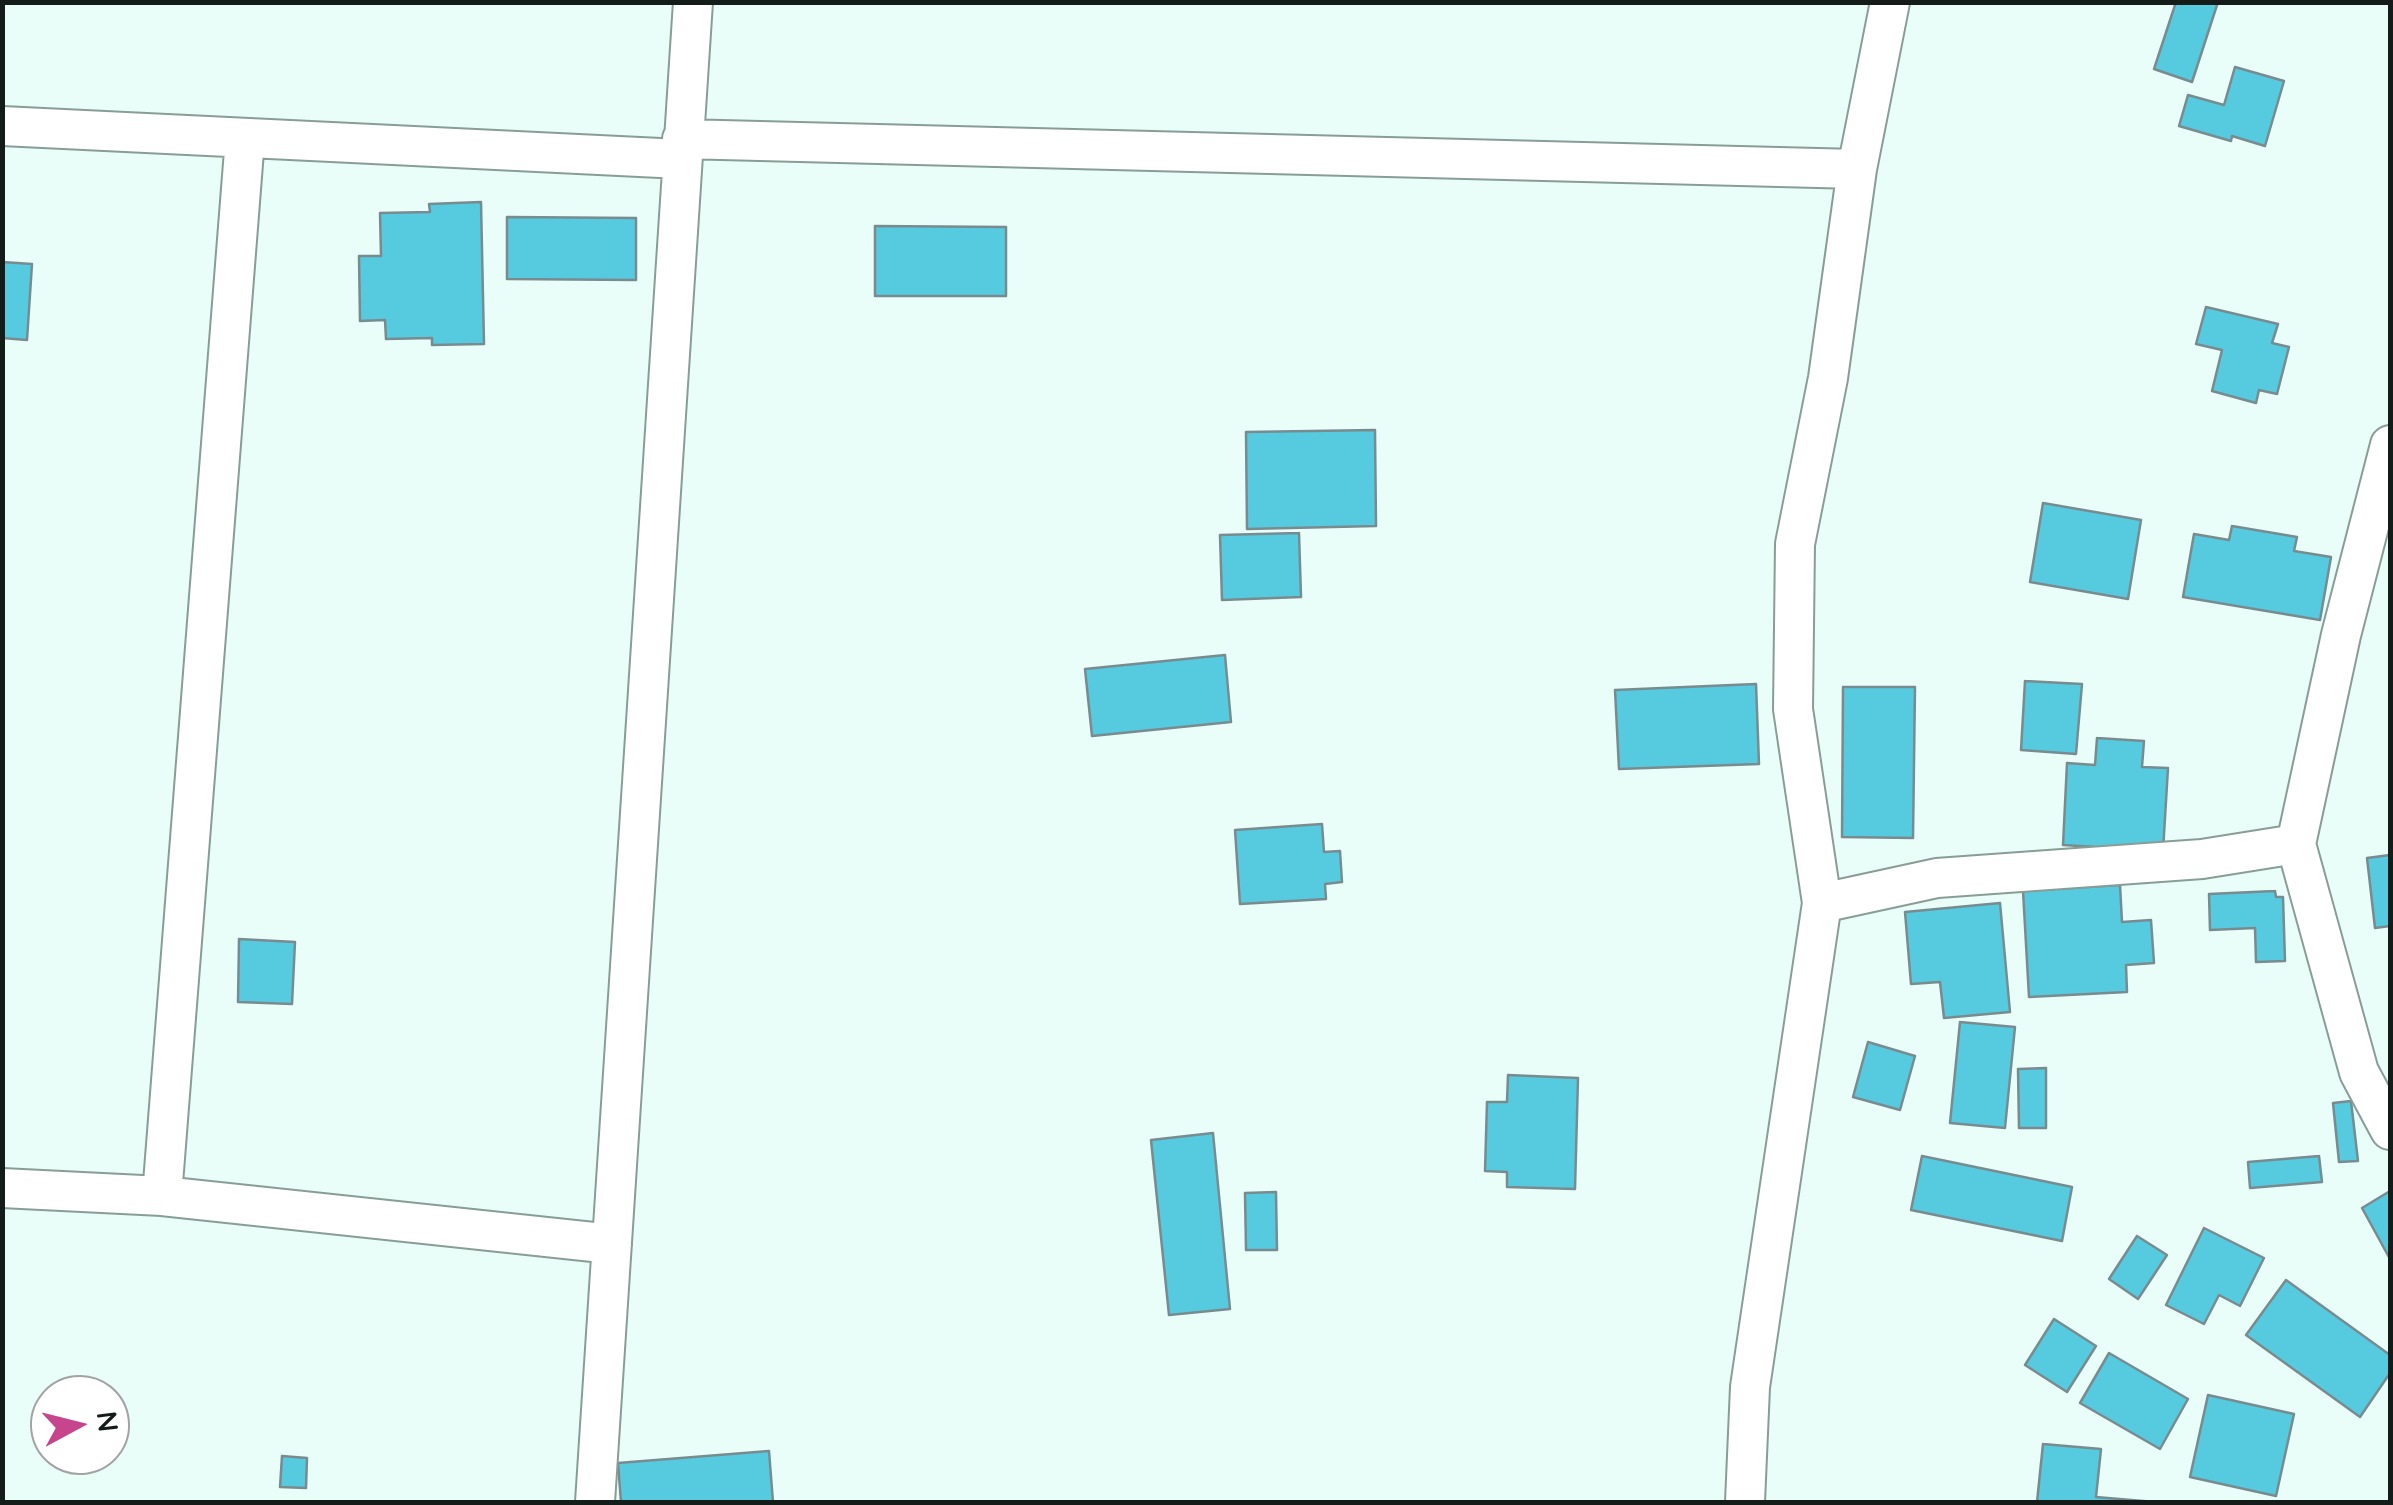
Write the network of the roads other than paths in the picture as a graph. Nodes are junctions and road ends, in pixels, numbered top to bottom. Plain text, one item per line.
1 (693, 2) edge
2 (1890, 2) edge
3 (2, 126) edge
4 (244, 138) junction
5 (682, 149) junction
6 (1857, 169) junction
7 (2390, 445) edge
8 (2296, 844) junction
9 (1822, 902) junction
10 (2390, 1130) edge
11 (2, 1188) edge
12 (162, 1196) junction
13 (612, 1244) junction
14 (595, 1502) edge
15 (1745, 1502) edge

1 - 5 street
2 - 6 street
3 - 4 street
4 - 5 street
4 - 12 street
5 - 6 street
5 - 13 street
6 - 9 street
7 - 8 street
8 - 9 street
8 - 10 street
9 - 15 street
11 - 12 street
12 - 13 street
13 - 14 street

